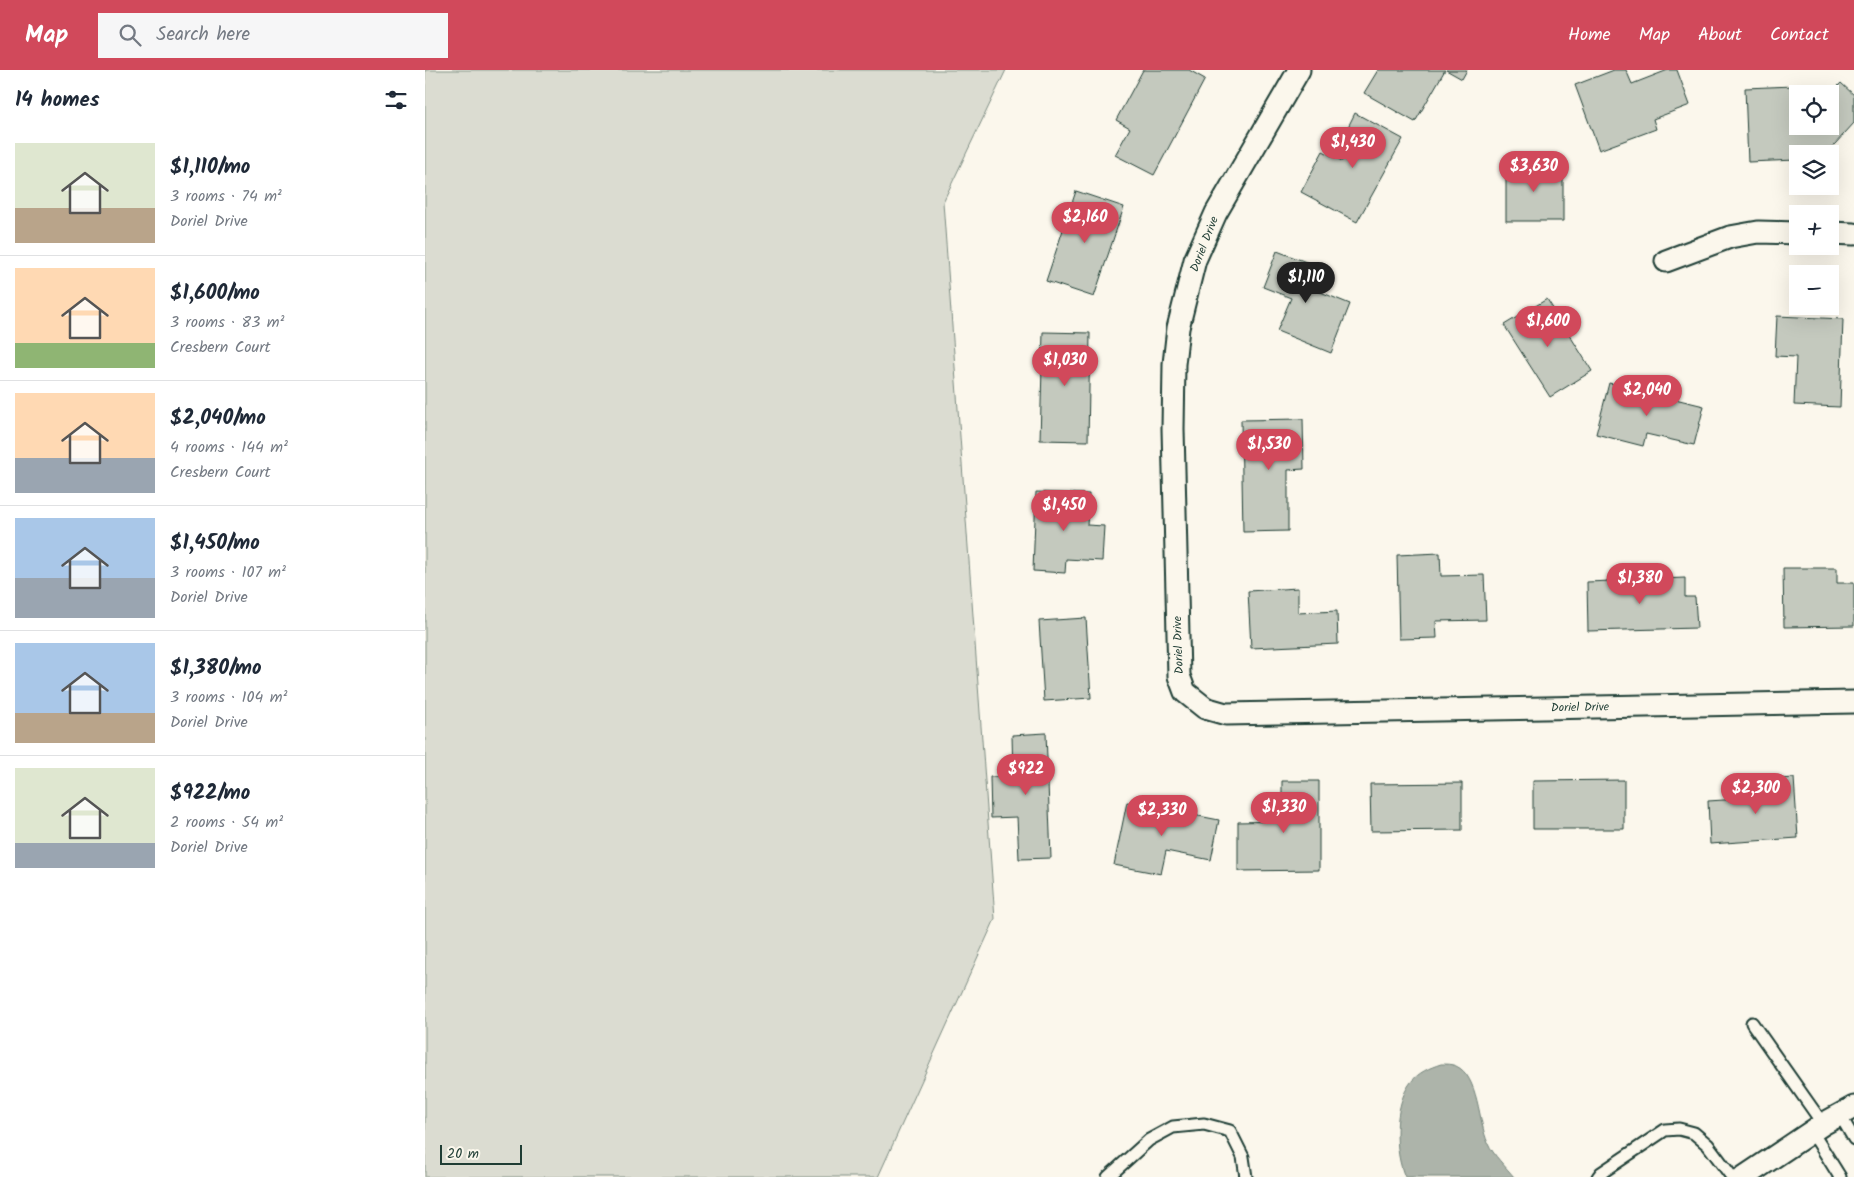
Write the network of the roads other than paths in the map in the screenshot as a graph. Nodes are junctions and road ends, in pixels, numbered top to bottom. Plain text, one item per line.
1 (1299, 70) edge
2 (1789, 233) edge
3 (1839, 233) edge
4 (1854, 234) edge
5 (1666, 262) dead end
6 (1854, 702) edge
7 (1752, 1023) dead end
8 (1832, 1119) edge
9 (1854, 1139) edge
10 (1108, 1177) edge
11 (1245, 1177) edge
12 (1598, 1177) edge
13 (1732, 1177) edge
14 (1744, 1177) edge
15 (1840, 1177) edge

1 - 6 street, Doriel Drive
2 - 5 street
3 - 4 street
7 - 8 lane
8 - 9 lane
8 - 14 street
8 - 15 lane
10 - 11 lane
12 - 13 lane

